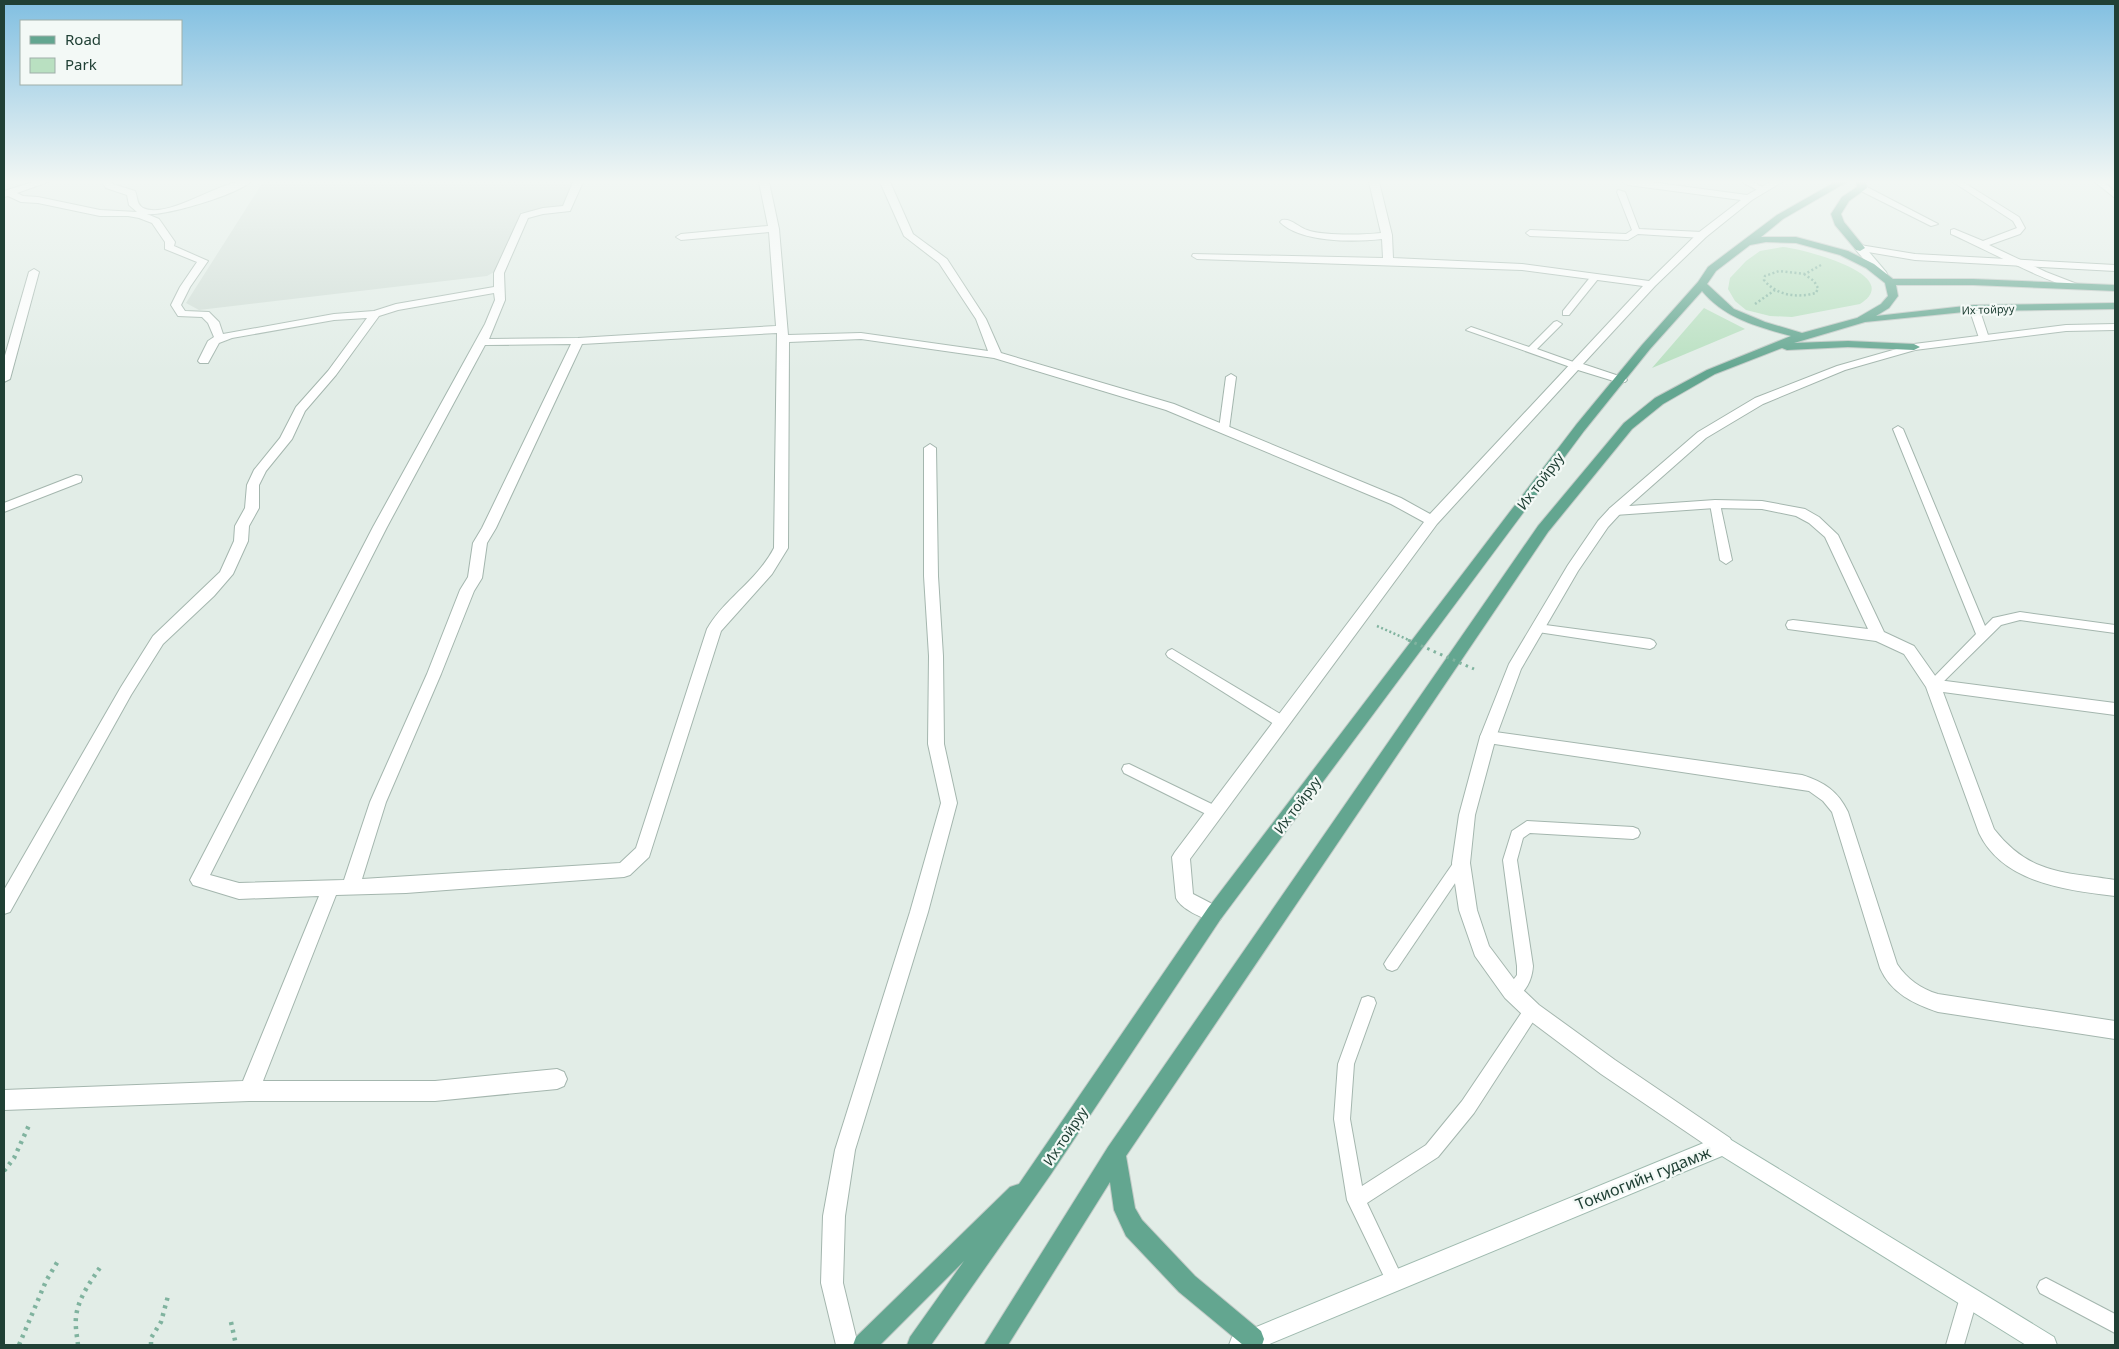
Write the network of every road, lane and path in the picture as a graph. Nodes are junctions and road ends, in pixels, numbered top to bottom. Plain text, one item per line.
1 (169, 245) edge
2 (511, 245) edge
3 (775, 245) edge
4 (921, 245) edge
5 (1387, 245) edge
6 (1692, 245) edge
7 (1743, 245) edge
8 (1817, 245) edge
9 (1857, 245) edge
10 (1985, 245) edge
11 (1860, 248) junction
12 (1197, 256) dead end
13 (1388, 260) junction
14 (2020, 263) junction
15 (1821, 264) dead end
16 (2115, 268) edge
17 (34, 272) dead end
18 (1804, 274) junction
19 (1595, 277) junction
20 (1886, 278) junction
21 (1651, 284) junction
22 (1702, 284) junction
23 (2074, 286) junction
24 (2115, 288) edge
25 (500, 289) junction
26 (1775, 290) junction
27 (1754, 305) dead end
28 (2115, 306) edge
29 (1974, 308) junction
30 (1566, 313) dead end
31 (375, 314) junction
32 (1861, 320) junction
33 (1558, 324) dead end
34 (2115, 327) edge
35 (1471, 330) dead end
36 (783, 334) junction
37 (1802, 336) junction
38 (1984, 338) junction
39 (220, 339) junction
40 (578, 341) junction
41 (482, 342) junction
42 (1914, 347) junction
43 (1771, 348) junction
44 (1531, 350) junction
45 (996, 355) junction
46 (204, 361) dead end
47 (1576, 366) junction
48 (1231, 377) dead end
49 (4, 379) edge
50 (1621, 380) junction
51 (1224, 429) junction
52 (1898, 429) dead end
53 (930, 448) dead end
54 (76, 480) dead end
55 (1715, 504) junction
56 (4, 508) edge
57 (1615, 511) junction
58 (1432, 521) junction
59 (1726, 560) dead end
60 (1376, 626) dead end
61 (1794, 626) dead end
62 (1538, 628) junction
63 (2115, 629) edge
64 (1982, 634) junction
65 (1878, 636) junction
66 (1650, 644) dead end
67 (1172, 654) dead end
68 (1474, 669) dead end
69 (1933, 685) junction
70 (2115, 708) edge
71 (1282, 722) junction
72 (1488, 737) junction
73 (1130, 769) dead end
74 (1215, 812) junction
75 (1633, 833) dead end
76 (1461, 863) junction
77 (351, 886) junction
78 (331, 887) junction
79 (2115, 888) edge
80 (4, 906) edge
81 (1214, 914) junction
82 (1392, 964) dead end
83 (1512, 992) junction
84 (1368, 1004) dead end
85 (1532, 1011) junction
86 (2115, 1030) edge
87 (557, 1079) dead end
88 (249, 1091) junction
89 (44, 1098) junction
90 (4, 1100) edge
91 (1722, 1145) junction
92 (1115, 1154) junction
93 (1044, 1167) junction
94 (4, 1171) edge
95 (1356, 1200) junction
96 (58, 1261) dead end
97 (101, 1266) dead end
98 (1395, 1281) junction
99 (2046, 1287) dead end
100 (168, 1296) dead end
101 (1969, 1297) junction
102 (231, 1322) dead end
103 (2115, 1324) edge
104 (1247, 1342) edge
105 (19, 1345) edge
106 (78, 1345) edge
107 (151, 1345) edge
108 (236, 1345) edge
109 (847, 1345) edge
110 (864, 1345) edge
111 (918, 1345) edge
112 (995, 1345) edge
113 (1955, 1345) edge
114 (2046, 1345) edge

1 - 39 street
2 - 25 street
3 - 36 street
4 - 45 street
5 - 13 street
6 - 21 street
7 - 22 main road, Их тойруу
8 - 20 main road
9 - 11 main road
10 - 14 lane
11 - 14 street
11 - 20 street
12 - 13 street
13 - 19 street
14 - 16 street
14 - 23 lane
15 - 18 path
17 - 49 street
18 - 26 path
18 - 26 path
19 - 21 street
19 - 30 lane
20 - 23 main road, Их тойруу
20 - 32 main road
21 - 47 street
22 - 37 main road
22 - 50 main road, Их тойруу
23 - 24 main road, Их тойруу
25 - 31 street
25 - 41 street
26 - 27 path
28 - 29 main road, Их тойруу
29 - 32 main road, Их тойруу
29 - 38 lane
31 - 39 street
31 - 80 street
32 - 37 main road
33 - 44 lane
34 - 38 street
35 - 44 lane
36 - 40 street
36 - 45 street
36 - 77 street
37 - 43 main road
38 - 42 street
39 - 46 street
40 - 41 street
40 - 77 street
41 - 78 street
42 - 43 main road
42 - 57 street
43 - 92 main road
44 - 47 lane
45 - 51 street
47 - 50 street
47 - 58 street
48 - 51 lane
50 - 81 main road, Их тойруу
51 - 58 street
52 - 64 lane
53 - 109 street
54 - 56 street
55 - 57 street
55 - 59 lane
55 - 65 street
57 - 62 street
58 - 71 street
60 - 68 path, bridge
61 - 65 street
62 - 66 lane
62 - 72 street
63 - 64 lane
64 - 69 lane
65 - 69 street
67 - 71 lane
69 - 70 street
69 - 79 street
71 - 74 street
72 - 76 street
72 - 86 street
73 - 74 lane
74 - 81 street
75 - 83 lane
76 - 82 lane
76 - 83 street
77 - 78 street
78 - 88 street
81 - 93 main road, Их тойруу
83 - 85 street
84 - 95 lane
85 - 91 street
85 - 95 lane
87 - 88 street
88 - 89 street
89 - 90 street
89 - 94 path
91 - 98 street, Токиогийн гудамж
91 - 101 street, Токиогийн гудамж
92 - 104 main road
92 - 112 main road
93 - 110 main road
93 - 111 main road, Их тойруу
95 - 98 lane
96 - 105 path
97 - 106 path
98 - 104 street, Токиогийн гудамж
99 - 103 lane
100 - 107 path
101 - 113 lane
101 - 114 street, Токиогийн гудамж
102 - 108 path

